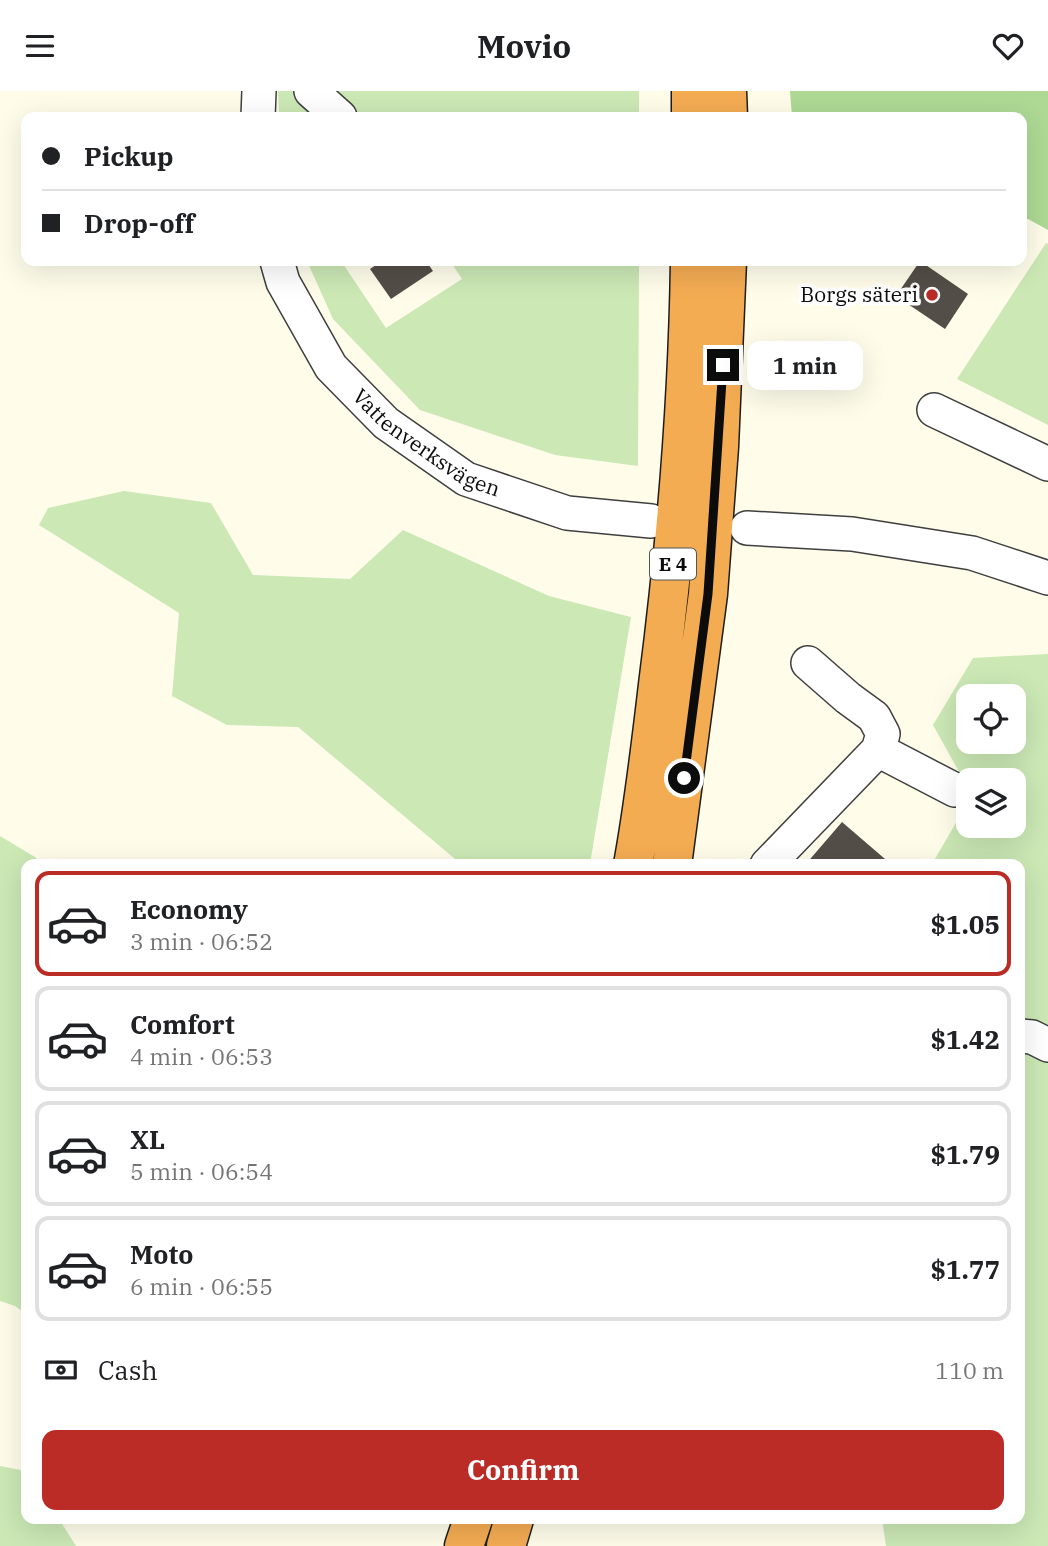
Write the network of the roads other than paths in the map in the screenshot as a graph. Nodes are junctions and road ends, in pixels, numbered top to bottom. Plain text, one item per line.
1 (259, 91) edge
2 (311, 91) edge
3 (691, 91) edge
4 (727, 91) edge
5 (258, 112) edge
6 (334, 112) edge
7 (691, 112) edge
8 (728, 112) edge
9 (278, 266) edge
10 (690, 266) edge
11 (727, 266) edge
12 (934, 410) dead end
13 (1048, 464) edge
14 (651, 521) dead end
15 (747, 528) dead end
16 (1048, 578) edge
17 (808, 663) dead end
18 (878, 750) junction
19 (955, 790) dead end
20 (634, 859) edge
21 (672, 859) edge
22 (773, 859) edge
23 (1025, 1036) edge
24 (1048, 1045) edge
25 (471, 1524) edge
26 (513, 1524) edge
27 (464, 1546) edge
28 (506, 1546) edge

1 - 5 street
2 - 6 street
3 - 7 highway
4 - 8 highway
9 - 14 street, Vattenverksvägen
10 - 20 highway, E 4
11 - 21 highway, E 4
12 - 13 street
15 - 16 street
17 - 18 street
18 - 19 street
18 - 22 street
23 - 24 street
25 - 27 highway
26 - 28 highway

